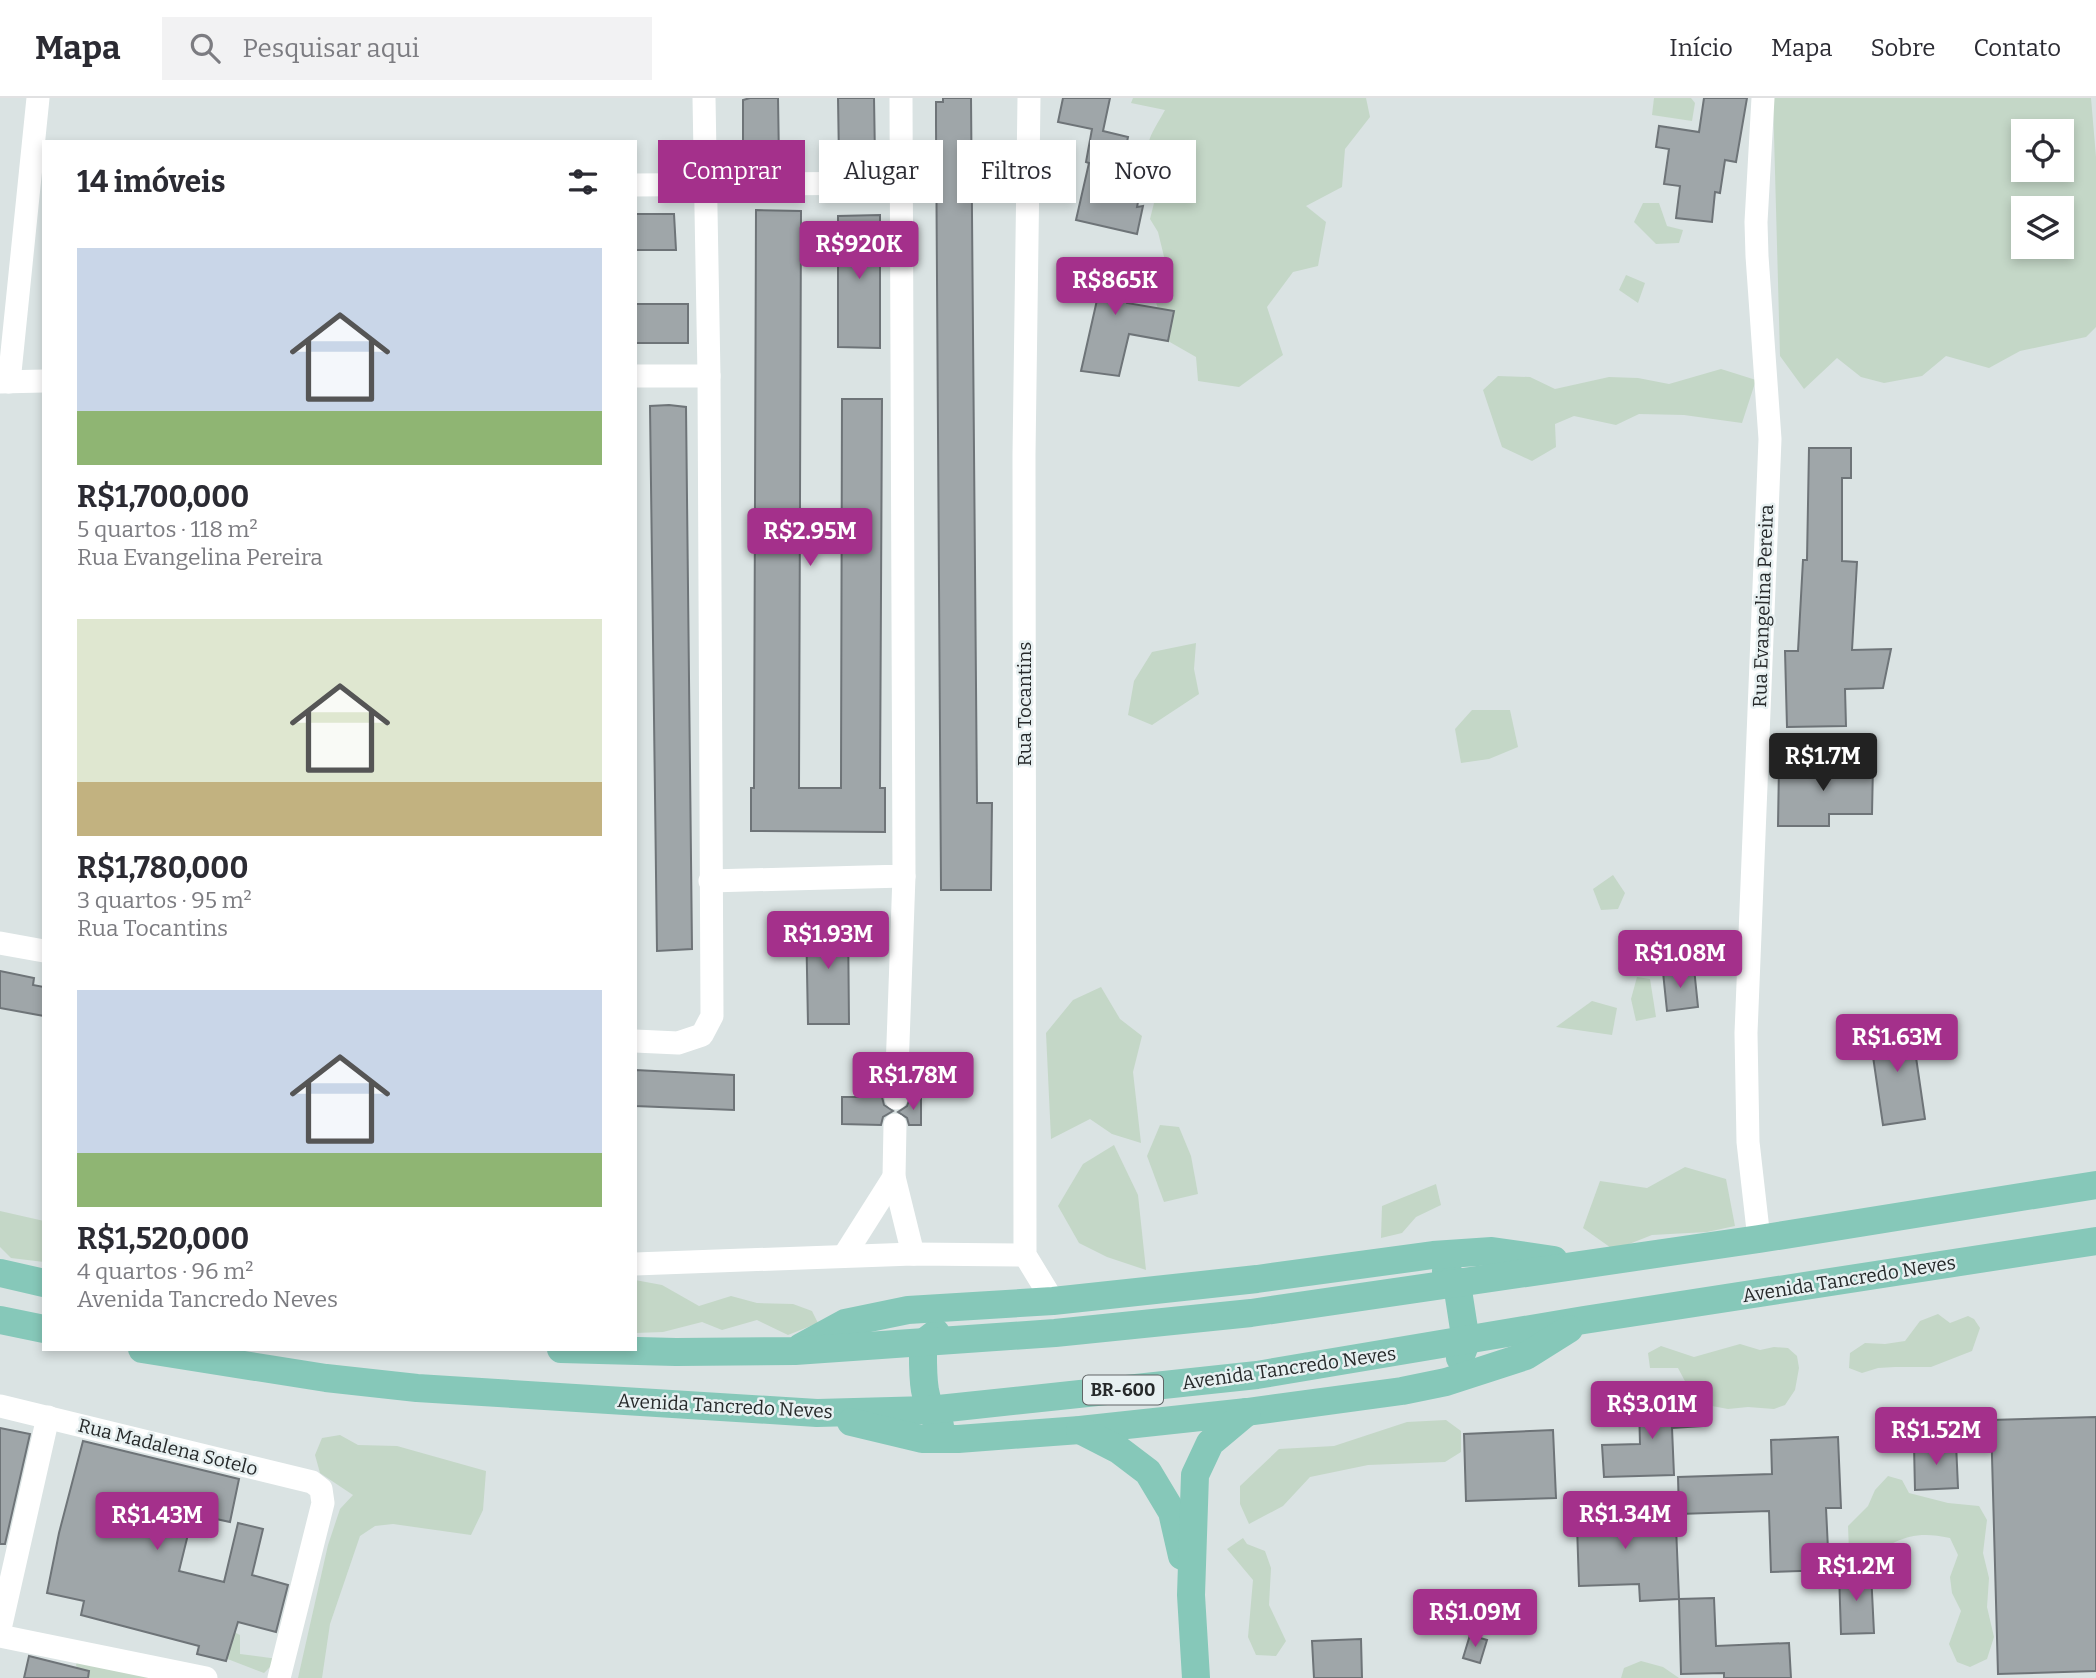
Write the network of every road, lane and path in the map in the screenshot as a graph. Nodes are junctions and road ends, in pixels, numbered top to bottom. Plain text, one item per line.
1 (38, 98) edge
2 (704, 98) edge
3 (901, 98) edge
4 (1029, 98) edge
5 (1763, 98) edge
6 (704, 140) edge
7 (901, 140) edge
8 (637, 185) edge
9 (658, 185) edge
10 (36, 189) edge
11 (705, 203) edge
12 (901, 203) edge
13 (637, 376) edge
14 (709, 376) junction
15 (42, 381) edge
16 (4, 382) edge
17 (904, 876) junction
18 (710, 881) junction
19 (0, 943) edge
20 (42, 951) edge
21 (637, 1041) edge
22 (896, 1098) dead end
23 (895, 1125) dead end
24 (894, 1177) junction
25 (2096, 1185) edge
26 (1759, 1239) junction
27 (2096, 1241) edge
28 (913, 1254) junction
29 (1024, 1255) junction
30 (1433, 1255) junction
31 (844, 1256) junction
32 (637, 1264) edge
33 (1581, 1264) junction
34 (0, 1273) edge
35 (42, 1283) edge
36 (1457, 1284) junction
37 (1053, 1301) junction
38 (992, 1306) junction
39 (0, 1320) edge
40 (1584, 1320) junction
41 (42, 1329) edge
42 (1466, 1342) junction
43 (923, 1343) junction
44 (155, 1351) edge
45 (637, 1351) edge
46 (795, 1351) junction
47 (1446, 1382) junction
48 (0, 1406) edge
49 (929, 1410) junction
50 (1247, 1412) junction
51 (817, 1413) junction
52 (48, 1417) junction
53 (1080, 1430) junction
54 (958, 1439) junction
55 (1191, 1595) junction
56 (0, 1629) edge
57 (0, 1636) edge
58 (206, 1678) edge
59 (279, 1678) edge
60 (1196, 1678) edge

1 - 10 street
2 - 6 street
3 - 7 street
4 - 29 street, Rua Tocantins
5 - 26 street, Rua Evangelina Pereira
8 - 9 street
10 - 16 street
11 - 14 street
12 - 17 street
13 - 14 street
14 - 18 street
15 - 16 street
17 - 18 street
17 - 22 street
18 - 21 street
19 - 20 street
23 - 24 street
24 - 28 street
24 - 31 street
25 - 26 main road
26 - 33 main road
27 - 40 main road, Avenida Tancredo Neves / BR-600
28 - 29 street
28 - 31 street
29 - 37 street
30 - 33 main road
30 - 36 main road
30 - 37 main road
31 - 32 street
33 - 36 main road
34 - 35 main road
36 - 42 main road
36 - 43 main road
37 - 38 main road
38 - 43 main road
38 - 46 main road
39 - 41 main road
40 - 42 main road, Avenida Tancredo Neves / BR-600
40 - 47 main road
42 - 47 main road
42 - 49 main road, Avenida Tancredo Neves / BR-600
43 - 46 main road
43 - 49 main road
44 - 51 main road, Avenida Tancredo Neves / BR-600
45 - 46 main road
47 - 50 main road
48 - 52 street, Rua Madalena Sotelo
49 - 51 main road, Avenida Tancredo Neves / BR-600
49 - 54 main road
50 - 53 main road
50 - 55 main road
51 - 54 main road
52 - 56 street
52 - 59 street, Rua Madalena Sotelo
53 - 54 main road
53 - 55 main road
55 - 60 main road
57 - 58 street

